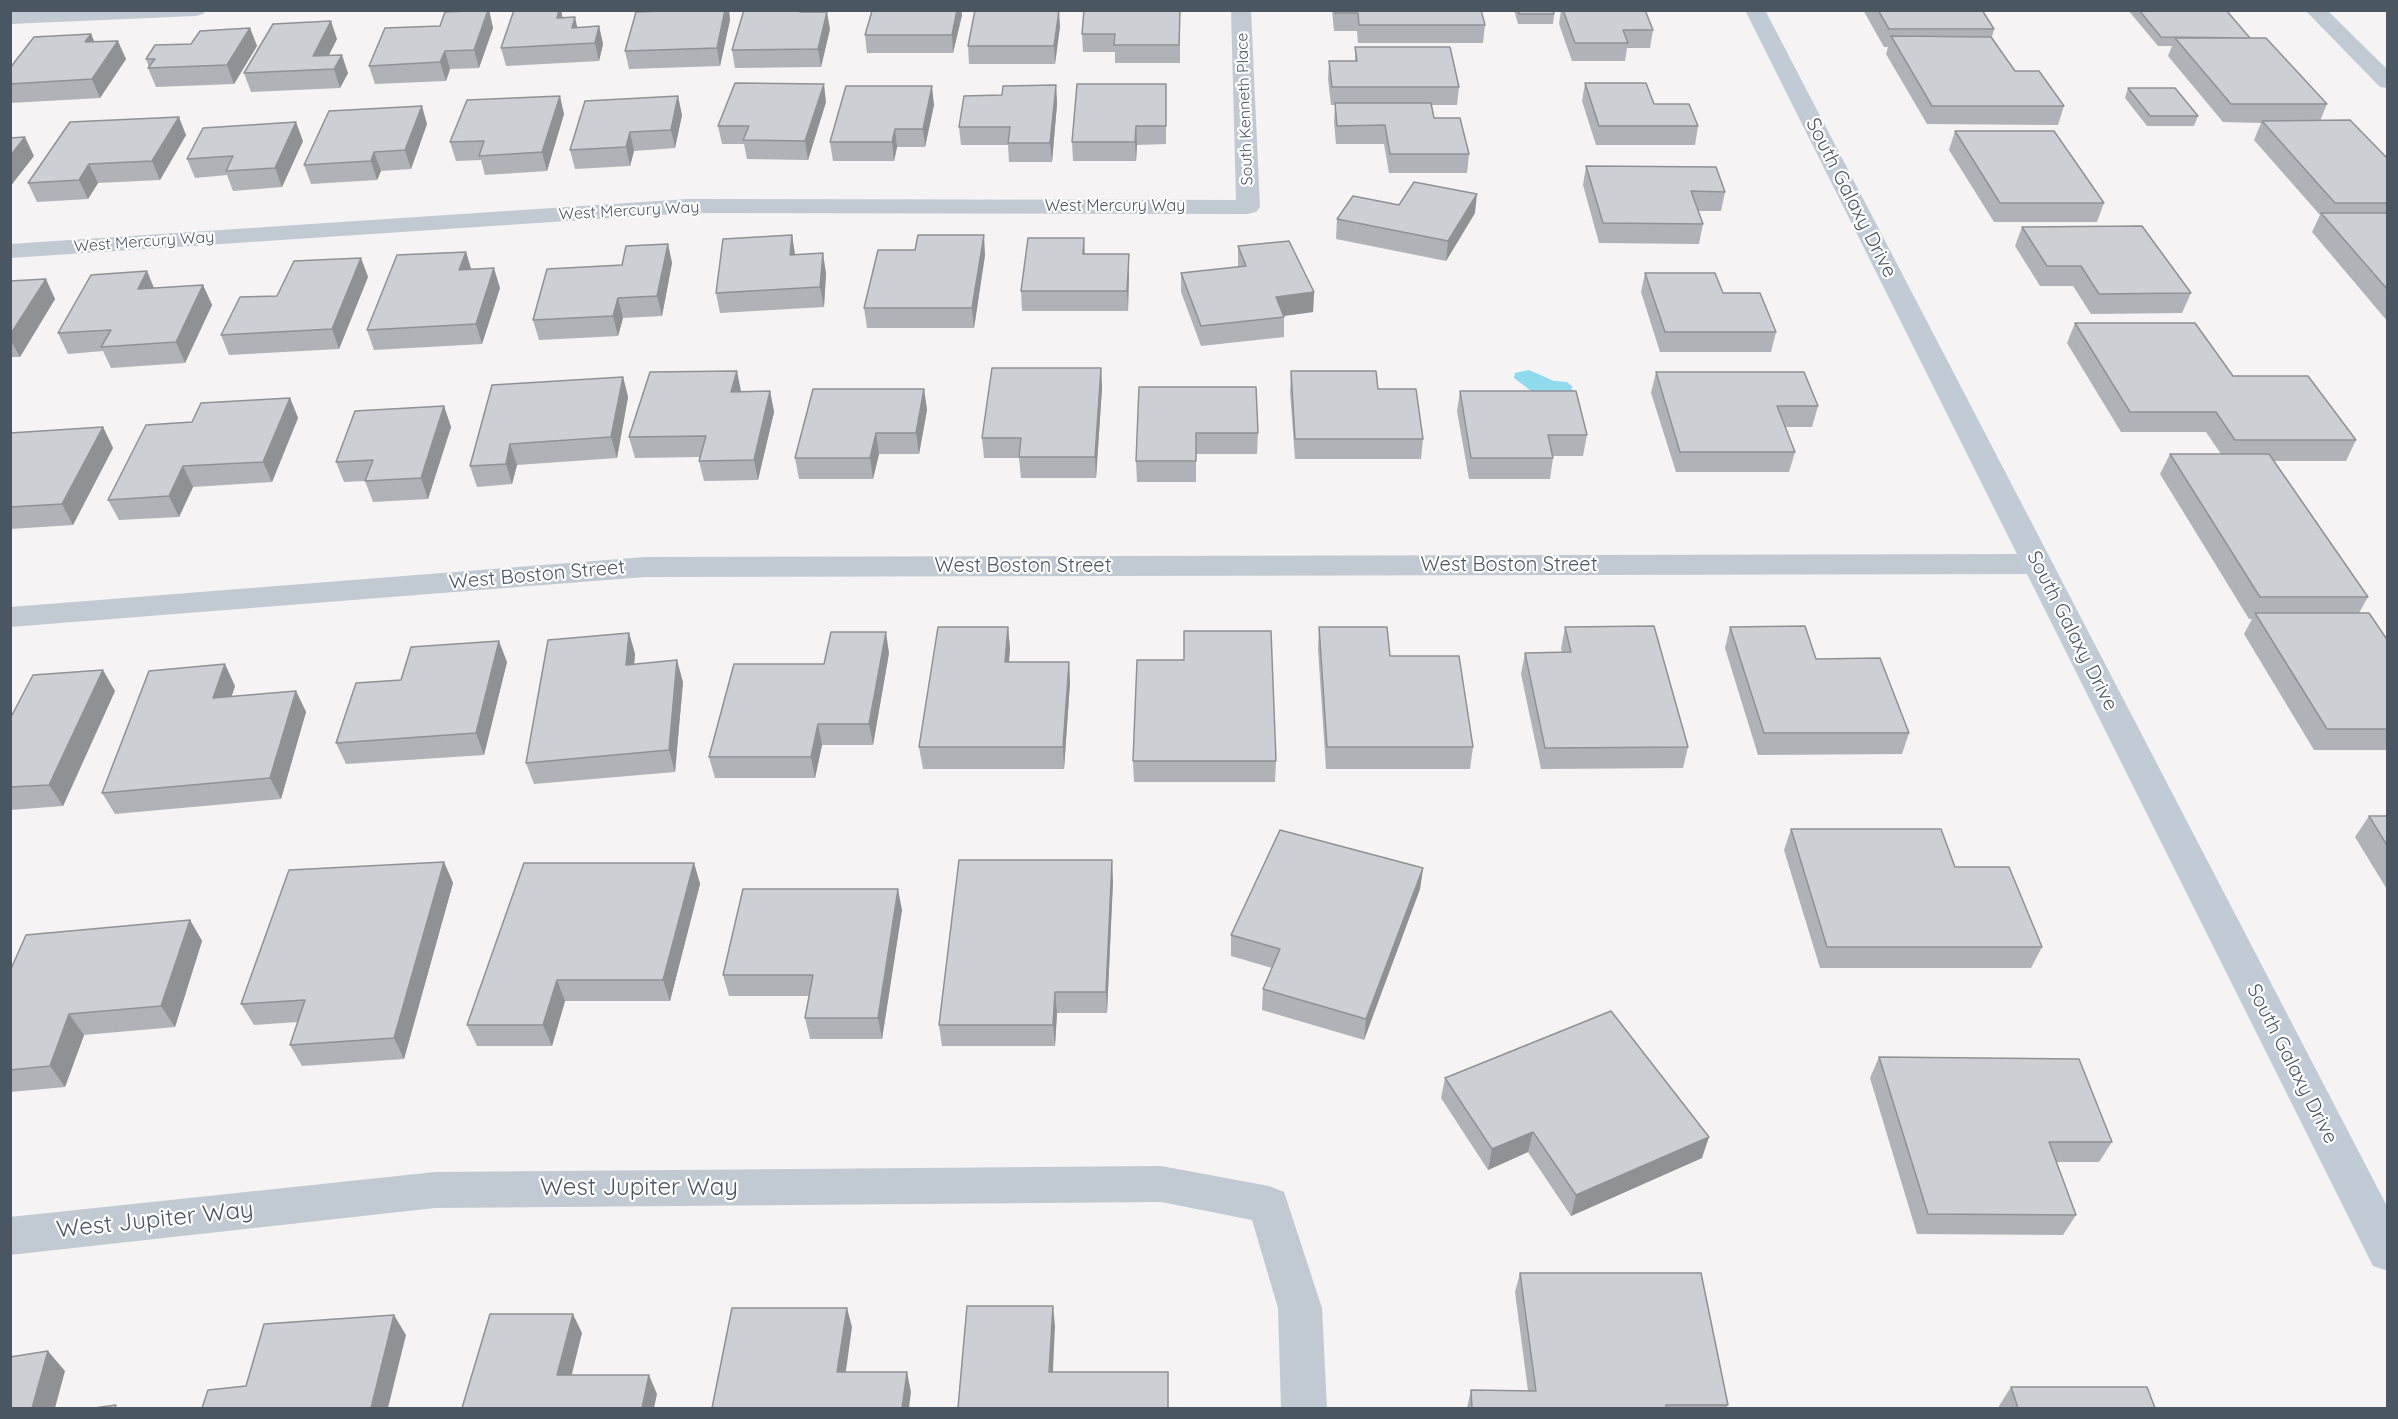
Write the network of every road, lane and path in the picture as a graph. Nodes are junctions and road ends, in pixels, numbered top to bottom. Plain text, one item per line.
1 (196, 10) edge
2 (1241, 10) edge
3 (1755, 10) edge
4 (2315, 10) edge
5 (10, 18) edge
6 (2388, 82) edge
7 (1248, 207) joint
8 (10, 251) edge
9 (2037, 564) junction
10 (10, 617) edge
11 (10, 1236) edge
12 (2388, 1252) edge
13 (1304, 1408) edge

1 - 5 street
2 - 7 street, South Kenneth Place
3 - 9 street, South Galaxy Drive
4 - 6 street
7 - 8 street, West Mercury Way
9 - 10 street, West Boston Street
9 - 12 street, South Galaxy Drive
11 - 13 street, West Jupiter Way

